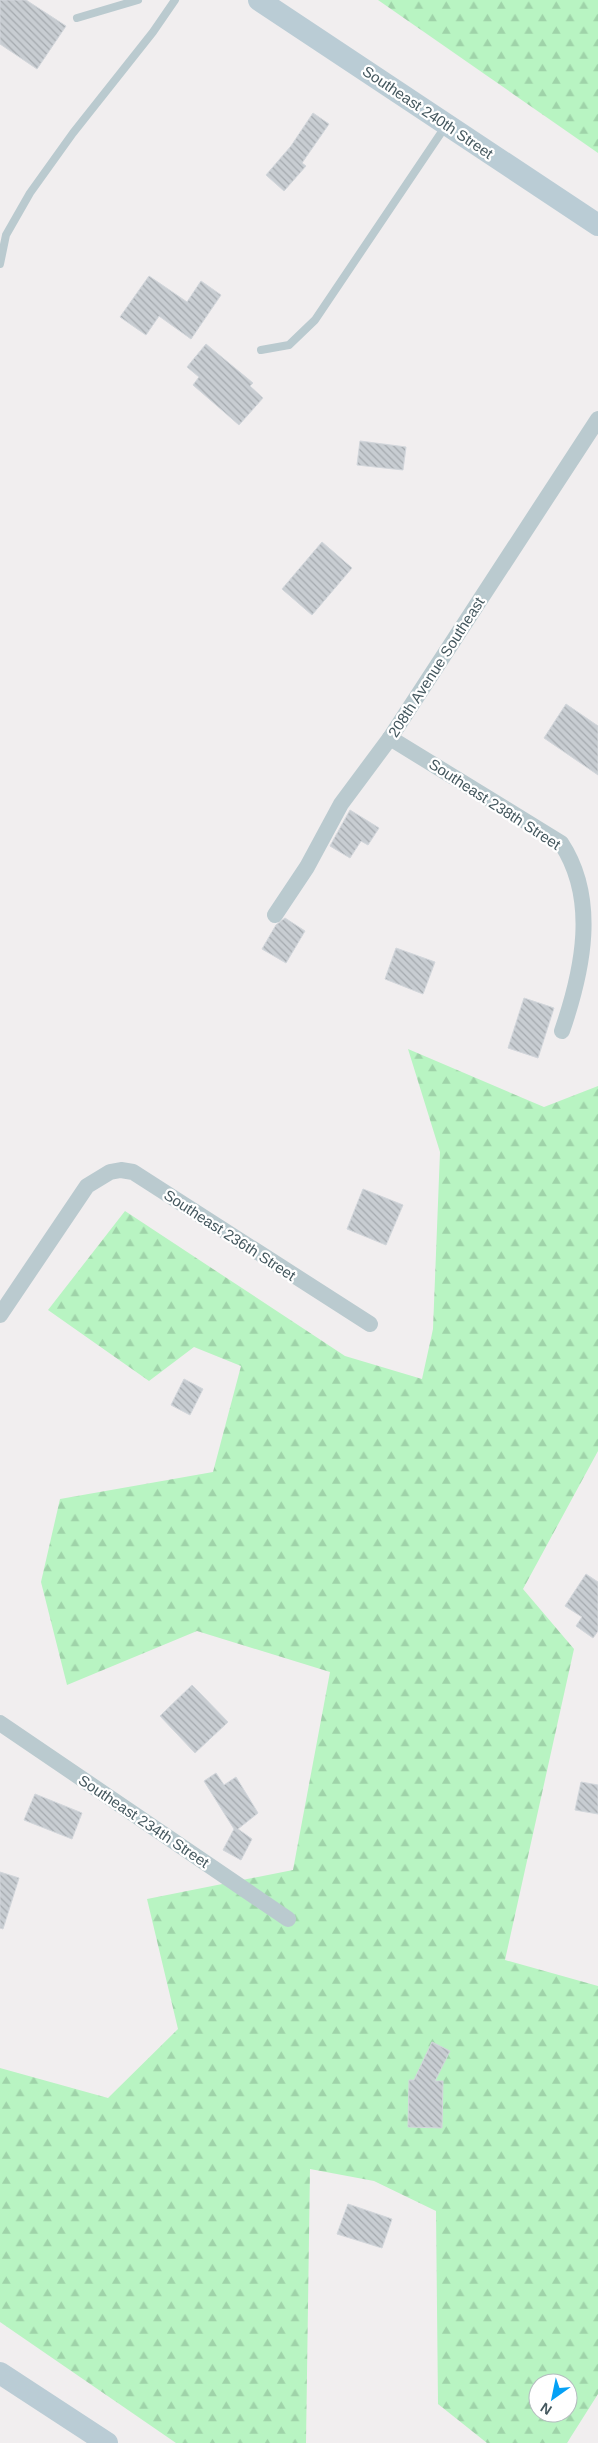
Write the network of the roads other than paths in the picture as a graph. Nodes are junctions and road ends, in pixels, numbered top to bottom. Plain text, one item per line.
1 (138, 0) edge
2 (174, 0) edge
3 (259, 0) edge
4 (78, 18) dead end
5 (446, 124) junction
6 (598, 225) edge
7 (0, 264) edge
8 (261, 350) dead end
9 (598, 420) edge
10 (390, 738) junction
11 (275, 914) dead end
12 (562, 1031) dead end
13 (0, 1315) edge
14 (370, 1324) dead end
15 (0, 1723) edge
16 (288, 1919) dead end
17 (0, 2373) edge
18 (108, 2443) edge

1 - 4 lane
2 - 7 lane
3 - 5 main road, Southeast 240th Street
5 - 6 main road, Southeast 240th Street
5 - 8 lane
9 - 10 street, 208th Avenue Southeast
10 - 11 street, 208th Avenue Southeast
10 - 12 street, Southeast 238th Street
13 - 14 street, Southeast 236th Street
15 - 16 street, Southeast 234th Street
17 - 18 main road

